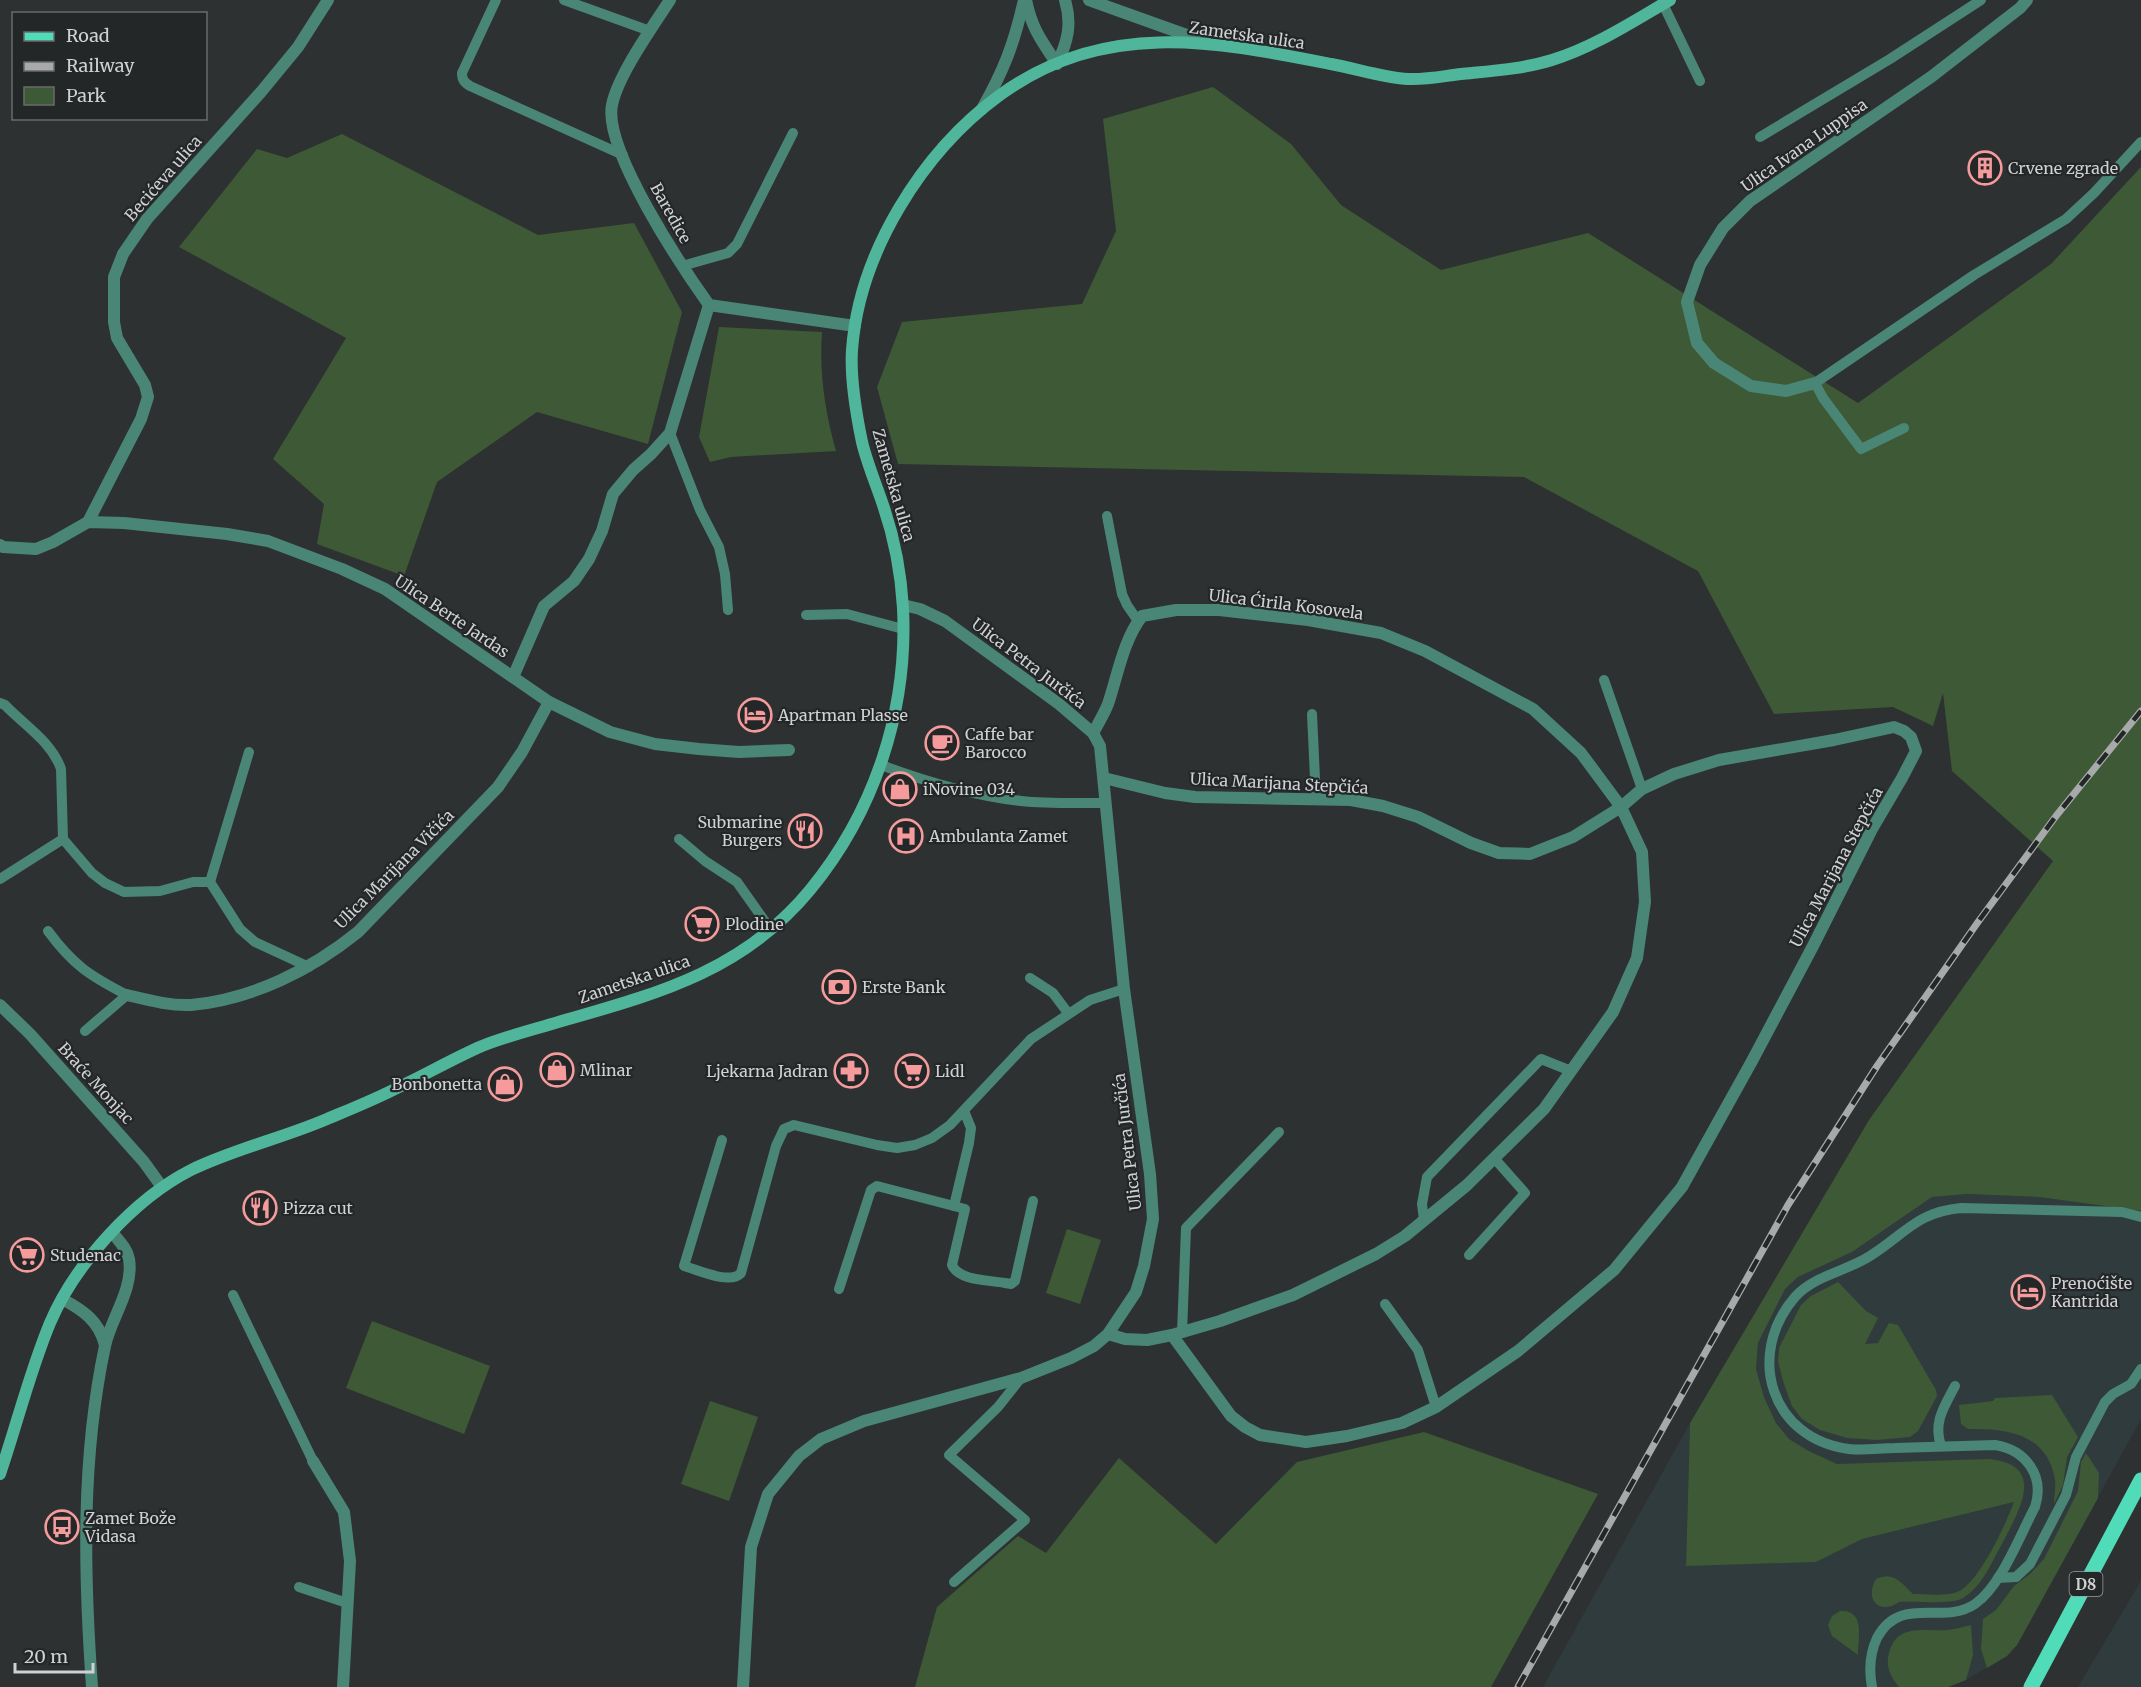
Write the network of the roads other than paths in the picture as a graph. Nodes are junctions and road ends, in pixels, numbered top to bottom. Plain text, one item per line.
1 (328, 0) edge
2 (496, 0) edge
3 (564, 0) edge
4 (670, 0) edge
5 (1025, 0) edge
6 (1065, 0) edge
7 (1089, 0) edge
8 (1981, 0) edge
9 (2027, 0) edge
10 (1666, 2) edge
11 (650, 31) junction
12 (1207, 43) junction
13 (1058, 64) junction
14 (1700, 81) dead end
15 (982, 109) junction
16 (793, 134) dead end
17 (1760, 137) dead end
18 (2141, 142) edge
19 (623, 155) junction
20 (682, 266) junction
21 (709, 305) junction
22 (855, 326) junction
23 (1815, 383) junction
24 (1904, 428) dead end
25 (670, 433) junction
26 (1107, 516) dead end
27 (88, 522) junction
28 (1, 548) edge
29 (903, 605) junction
30 (728, 610) dead end
31 (806, 615) dead end
32 (1138, 621) junction
33 (903, 629) junction
34 (513, 677) junction
35 (1604, 680) dead end
36 (549, 702) junction
37 (0, 703) edge
38 (1311, 714) dead end
39 (1093, 733) junction
40 (789, 750) dead end
41 (249, 752) dead end
42 (881, 765) junction
43 (1104, 778) junction
44 (1642, 789) junction
45 (1316, 800) junction
46 (1105, 803) junction
47 (1621, 807) junction
48 (63, 839) junction
49 (680, 839) dead end
50 (0, 879) edge
51 (210, 882) junction
52 (771, 930) junction
53 (48, 931) dead end
54 (309, 967) junction
55 (1030, 978) dead end
56 (1124, 989) junction
57 (127, 995) junction
58 (0, 1005) edge
59 (1068, 1013) junction
60 (85, 1031) dead end
61 (1571, 1071) junction
62 (964, 1111) junction
63 (1279, 1131) dead end
64 (722, 1140) dead end
65 (1494, 1158) junction
66 (162, 1187) junction
67 (1033, 1201) dead end
68 (954, 1206) junction
69 (2141, 1217) edge
70 (1424, 1220) junction
71 (112, 1232) junction
72 (1469, 1255) dead end
73 (839, 1289) dead end
74 (233, 1295) dead end
75 (62, 1299) junction
76 (1385, 1304) dead end
77 (1108, 1334) junction
78 (1177, 1334) junction
79 (105, 1345) junction
80 (2141, 1369) edge
81 (1021, 1378) junction
82 (1955, 1386) dead end
83 (1436, 1407) junction
84 (1941, 1446) junction
85 (313, 1461) joint
86 (0, 1474) edge
87 (2141, 1480) edge
88 (1998, 1578) junction
89 (954, 1582) dead end
90 (299, 1587) dead end
91 (347, 1603) junction
92 (92, 1687) edge
93 (343, 1687) edge
94 (743, 1687) edge
95 (1872, 1687) edge
96 (2031, 1687) edge

1 - 27 street, Becićeva ulica
2 - 19 lane
3 - 11 lane
4 - 11 street, Baredice
5 - 13 street
5 - 15 street
6 - 13 street
7 - 12 street
8 - 17 lane
9 - 23 street, Ulica Ivana Luppisa
10 - 12 main road, Zametska ulica
10 - 14 lane
11 - 19 street, Baredice
12 - 13 main road, Zametska ulica
13 - 15 main road, Zametska ulica
15 - 22 main road, Zametska ulica
16 - 20 lane
18 - 23 lane
19 - 20 street, Baredice
20 - 21 street, Baredice
21 - 22 street
21 - 25 street
22 - 29 main road, Zametska ulica
23 - 24 lane
25 - 30 lane
25 - 34 street
26 - 32 lane
27 - 28 street
27 - 34 street, Ulica Berte Jardas
29 - 33 main road, Zametska ulica
29 - 39 street, Ulica Petra Jurčića
31 - 33 lane
32 - 39 street
32 - 47 street, Ulica Ćirila Kosovela
33 - 42 main road, Zametska ulica
34 - 36 street, Ulica Berte Jardas
35 - 44 lane
36 - 40 street, Ulica Berte Jardas
36 - 54 street, Ulica Marijana Vičića
37 - 48 lane
38 - 45 lane
39 - 43 street, Ulica Petra Jurčića
41 - 51 lane
42 - 46 lane
42 - 52 main road, Zametska ulica
43 - 45 street, Ulica Marijana Stepčića
43 - 46 street, Ulica Petra Jurčića
44 - 47 street, Ulica Marijana Stepčića
44 - 83 street, Ulica Marijana Stepčića
45 - 47 street, Ulica Marijana Stepčića
46 - 56 street, Ulica Petra Jurčića
47 - 61 street, Ulica Ćirila Kosovela
48 - 50 lane
48 - 51 lane
49 - 52 lane
51 - 54 lane
52 - 66 main road, Zametska ulica
53 - 57 lane
54 - 57 street, Ulica Marijana Vičića
55 - 59 lane
56 - 59 lane
56 - 77 street, Ulica Petra Jurčića
57 - 60 lane
58 - 66 street, Braće Monjac
59 - 62 lane
61 - 65 street, Ulica Ćirila Kosovela
61 - 70 lane
62 - 64 lane
62 - 68 lane
63 - 78 lane
65 - 70 street, Ulica Ćirila Kosovela
65 - 72 lane
66 - 71 main road, Zametska ulica
67 - 68 lane
68 - 73 lane
69 - 84 lane
70 - 78 street, Ulica Ćirila Kosovela
71 - 75 main road, Zametska ulica
71 - 79 street
74 - 85 lane
75 - 79 street
75 - 86 main road, Zametska ulica
76 - 83 lane
77 - 78 street, Ulica Ćirila Kosovela
77 - 81 street, Ulica Petra Jurčića
78 - 83 street, Ulica Marijana Stepčića
79 - 92 street
80 - 88 lane
81 - 89 lane
81 - 94 street, Ulica Petra Jurčića
82 - 84 lane
84 - 88 lane
85 - 91 street
87 - 96 main road, D8
88 - 95 lane
90 - 91 lane
91 - 93 street

